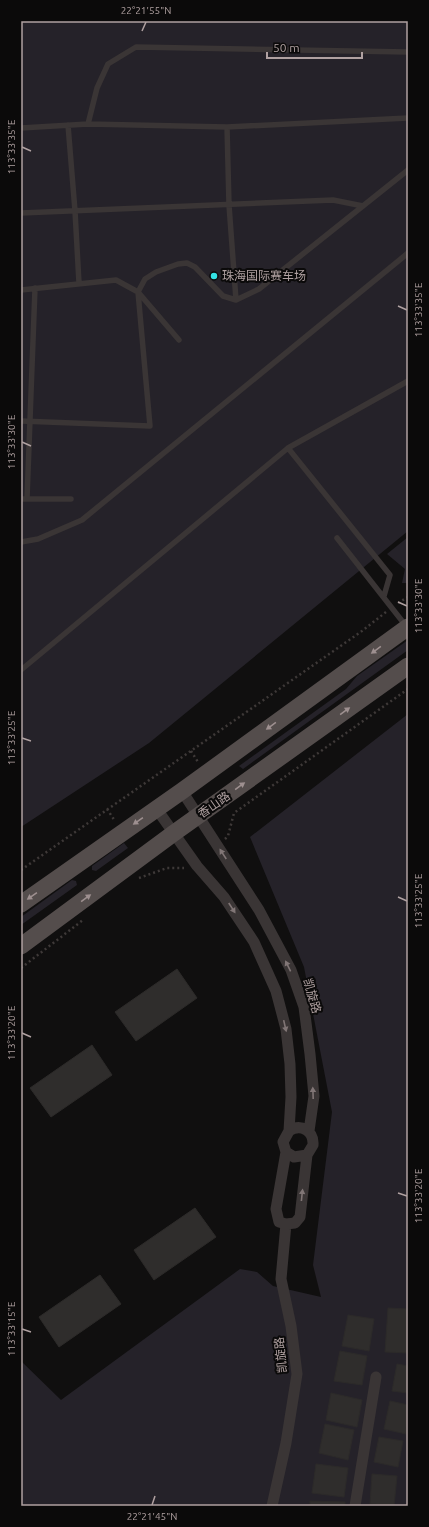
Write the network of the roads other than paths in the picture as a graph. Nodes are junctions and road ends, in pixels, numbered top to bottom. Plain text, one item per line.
1 (408, 52) edge
2 (408, 118) edge
3 (88, 124) junction
4 (68, 125) junction
5 (227, 127) junction
6 (21, 128) edge
7 (408, 170) edge
8 (229, 205) junction
9 (363, 206) junction
10 (75, 211) junction
11 (21, 213) edge
12 (408, 253) edge
13 (79, 283) junction
14 (35, 288) junction
15 (21, 290) edge
16 (138, 292) junction
17 (236, 300) junction
18 (179, 340) dead end
19 (408, 380) edge
20 (21, 421) edge
21 (30, 422) junction
22 (288, 448) junction
23 (24, 499) edge
24 (71, 500) dead end
25 (336, 538) dead end
26 (21, 542) edge
27 (384, 596) junction
28 (408, 627) edge
29 (408, 666) edge
30 (21, 670) edge
31 (182, 791) junction
32 (156, 808) junction
33 (198, 816) junction
34 (174, 833) junction
35 (21, 904) edge
36 (21, 946) edge
37 (289, 1131) junction
38 (309, 1131) junction
39 (286, 1152) junction
40 (307, 1155) junction
41 (286, 1224) junction
42 (376, 1377) dead end
43 (272, 1506) edge
44 (355, 1506) edge

1 - 3 lane
2 - 5 lane
3 - 4 lane
3 - 5 lane
4 - 6 lane
4 - 10 lane
5 - 8 lane
7 - 9 lane
8 - 9 lane
8 - 10 lane
8 - 17 lane
9 - 17 lane
10 - 11 lane
10 - 13 lane
12 - 26 lane
13 - 14 lane
13 - 16 lane
14 - 15 lane
14 - 21 lane
16 - 17 lane
16 - 18 lane
16 - 21 lane
19 - 22 lane
20 - 21 lane
21 - 23 lane
22 - 27 lane
22 - 30 lane
23 - 24 lane
25 - 27 lane
27 - 28 lane
28 -> 31 main road
33 -> 29 main road, 香山路
31 - 32 main road
31 - 33 street, 凯旋路
32 - 34 street
32 -> 35 main road
33 - 34 main road, 香山路
38 -> 33 street, 凯旋路
36 -> 34 main road, 香山路
34 -> 37 street
37 - 38 street
37 - 39 street
38 - 40 street, 凯旋路
39 - 40 street
39 - 41 street
41 -> 40 street, 凯旋路
41 - 43 street, 凯旋路
42 - 44 street

